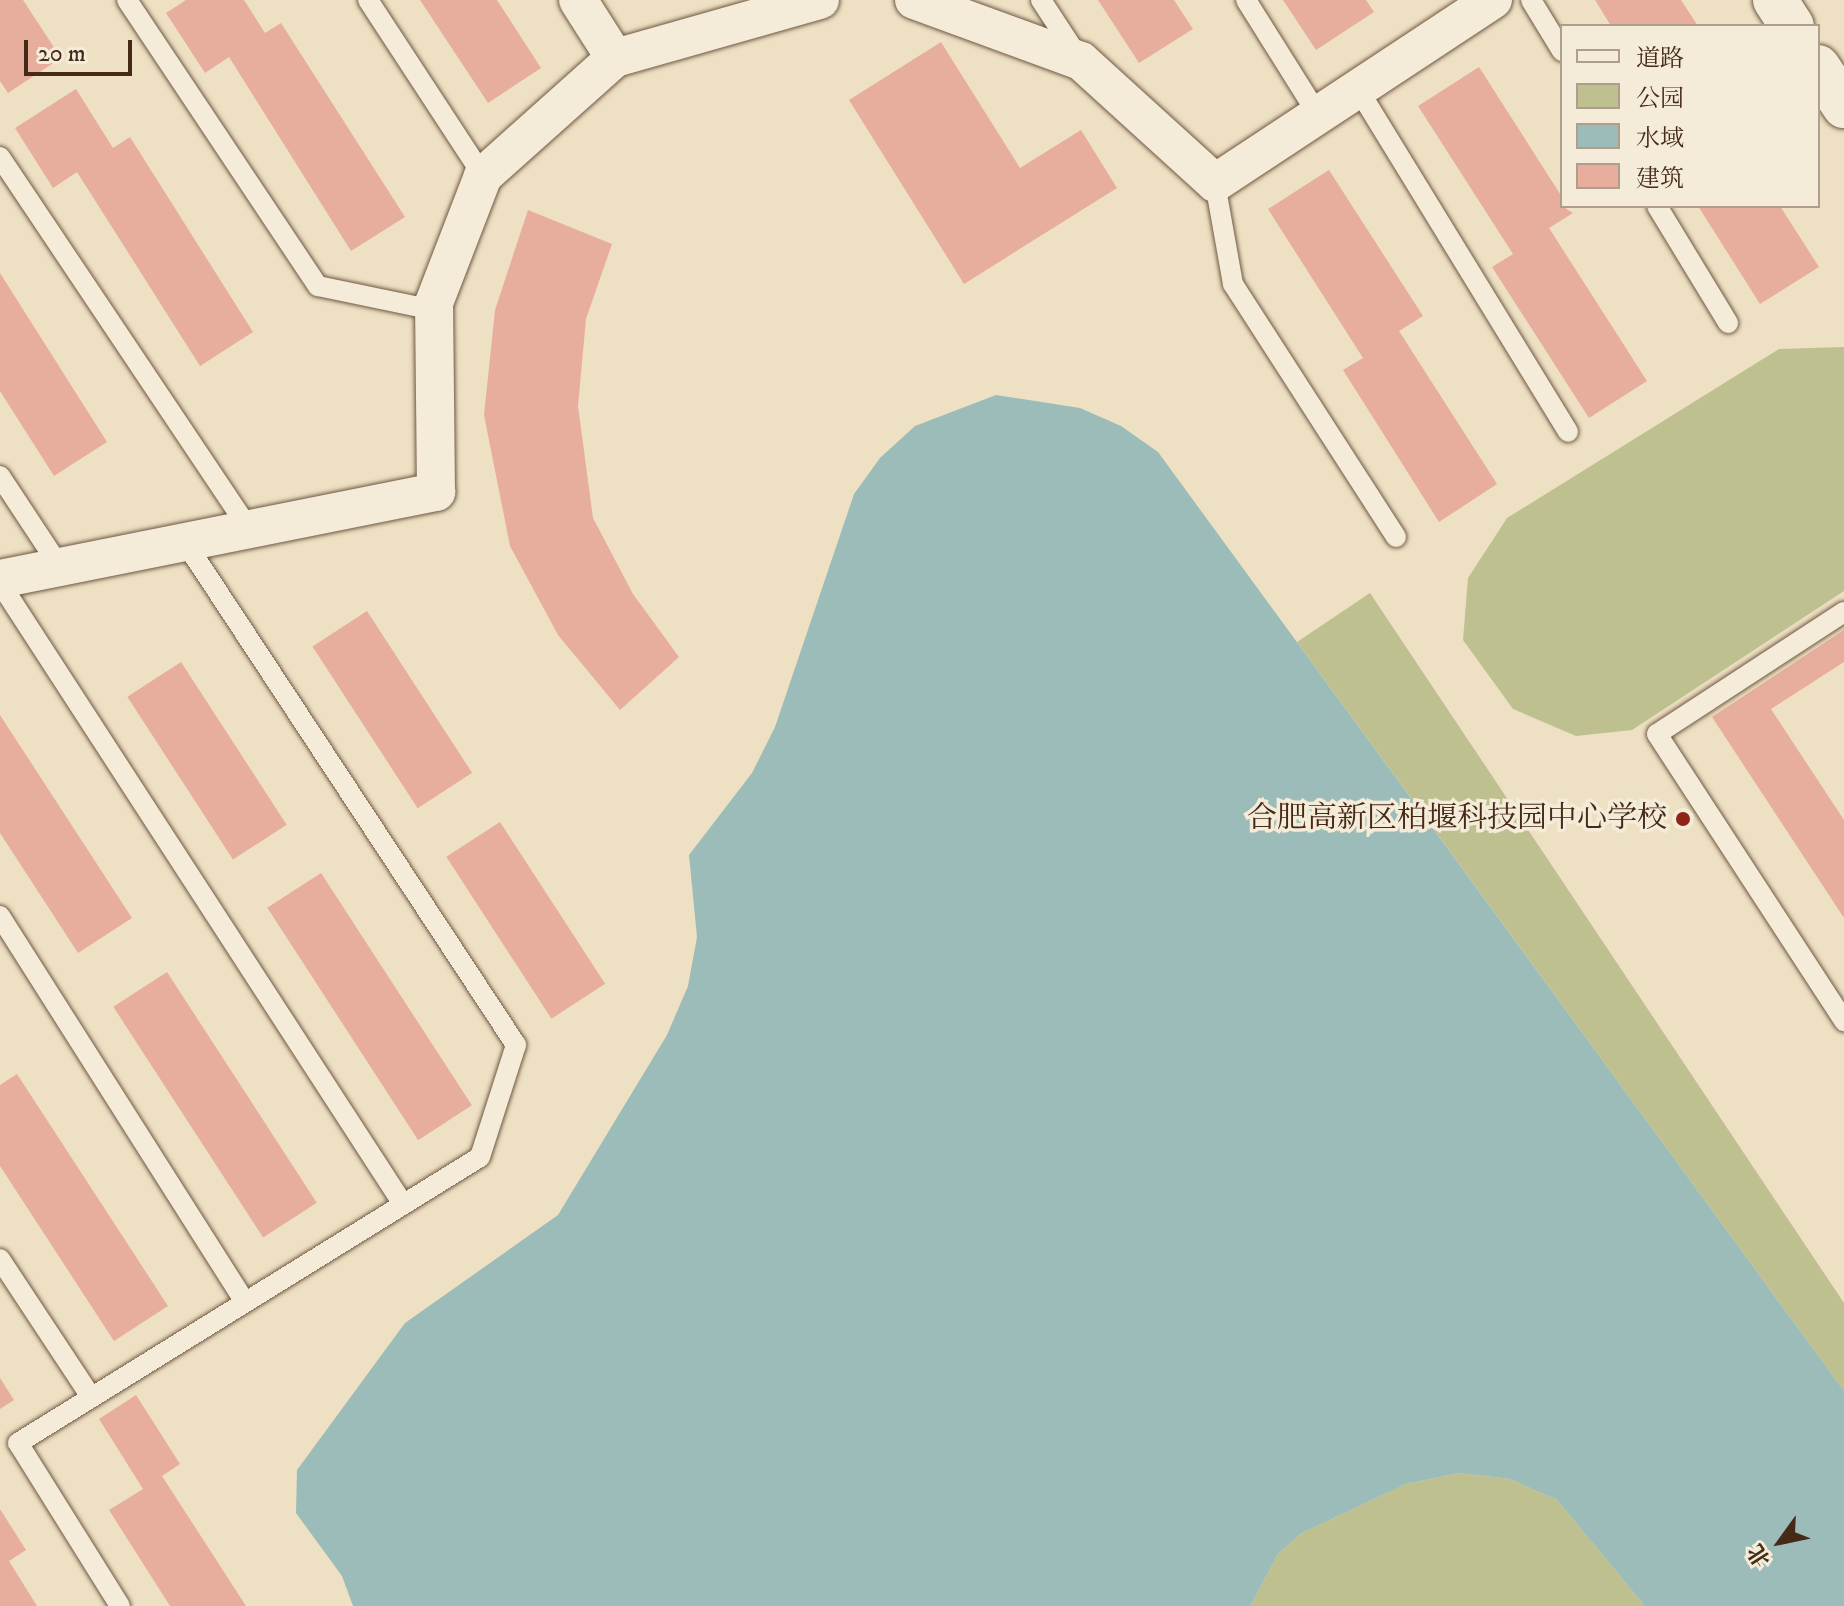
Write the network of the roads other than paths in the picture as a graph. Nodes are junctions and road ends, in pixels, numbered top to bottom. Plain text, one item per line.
1 (127, 0) edge
2 (368, 0) edge
3 (578, 0) edge
4 (820, 0) edge
5 (914, 0) edge
6 (1041, 0) edge
7 (1246, 0) edge
8 (1531, 0) edge
9 (1775, 0) edge
10 (1475, 5) edge
11 (1791, 24) edge
12 (1560, 48) edge
13 (615, 58) junction
14 (1081, 61) junction
15 (1820, 70) edge
16 (1358, 89) junction
17 (1844, 106) edge
18 (1318, 115) junction
19 (0, 157) edge
20 (483, 176) junction
21 (1215, 183) junction
22 (1658, 208) edge
23 (434, 310) junction
24 (1728, 323) dead end
25 (1568, 432) dead end
26 (0, 476) edge
27 (249, 529) junction
28 (1396, 537) dead end
29 (185, 542) junction
30 (60, 567) junction
31 (0, 581) edge
32 (1844, 612) edge
33 (0, 916) edge
34 (1844, 1021) edge
35 (403, 1204) junction
36 (0, 1259) edge
37 (245, 1302) junction
38 (91, 1397) junction
39 (9, 1446) edge
40 (120, 1606) edge

1 - 23 lane
2 - 20 lane
3 - 13 street
4 - 13 street
5 - 14 street
6 - 14 lane
7 - 18 lane
8 - 12 lane
9 - 11 street
10 - 16 street
13 - 20 street
14 - 21 street
15 - 17 street
16 - 18 street
16 - 25 lane
18 - 21 street
19 - 27 lane
20 - 23 street
21 - 28 lane
22 - 24 lane
23 - 27 street
26 - 30 lane
27 - 29 street
29 - 30 street
29 - 35 lane
30 - 31 street
31 - 35 lane
32 - 34 lane
33 - 37 lane
35 - 37 lane
36 - 38 lane
37 - 38 lane
38 - 39 lane
39 - 40 lane

